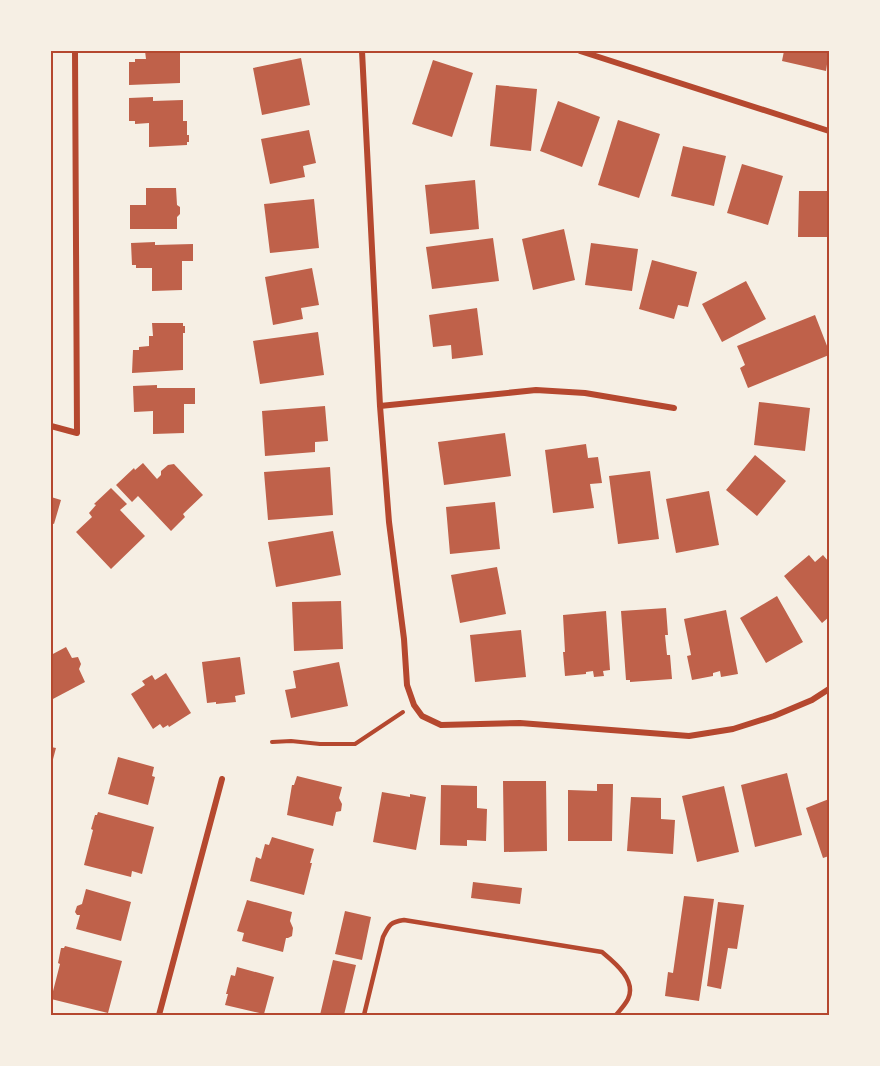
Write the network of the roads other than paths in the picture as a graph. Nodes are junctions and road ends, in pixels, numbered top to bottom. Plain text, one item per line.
1 (75, 51) edge
2 (362, 51) edge
3 (580, 51) edge
4 (829, 131) edge
5 (380, 406) junction
6 (674, 408) dead end
7 (51, 426) edge
8 (829, 689) edge
9 (222, 779) dead end
10 (159, 1015) edge
11 (364, 1015) edge
12 (616, 1015) edge

1 - 7 street
2 - 5 street
3 - 4 street
5 - 6 street
5 - 8 street
9 - 10 street
11 - 12 lane

